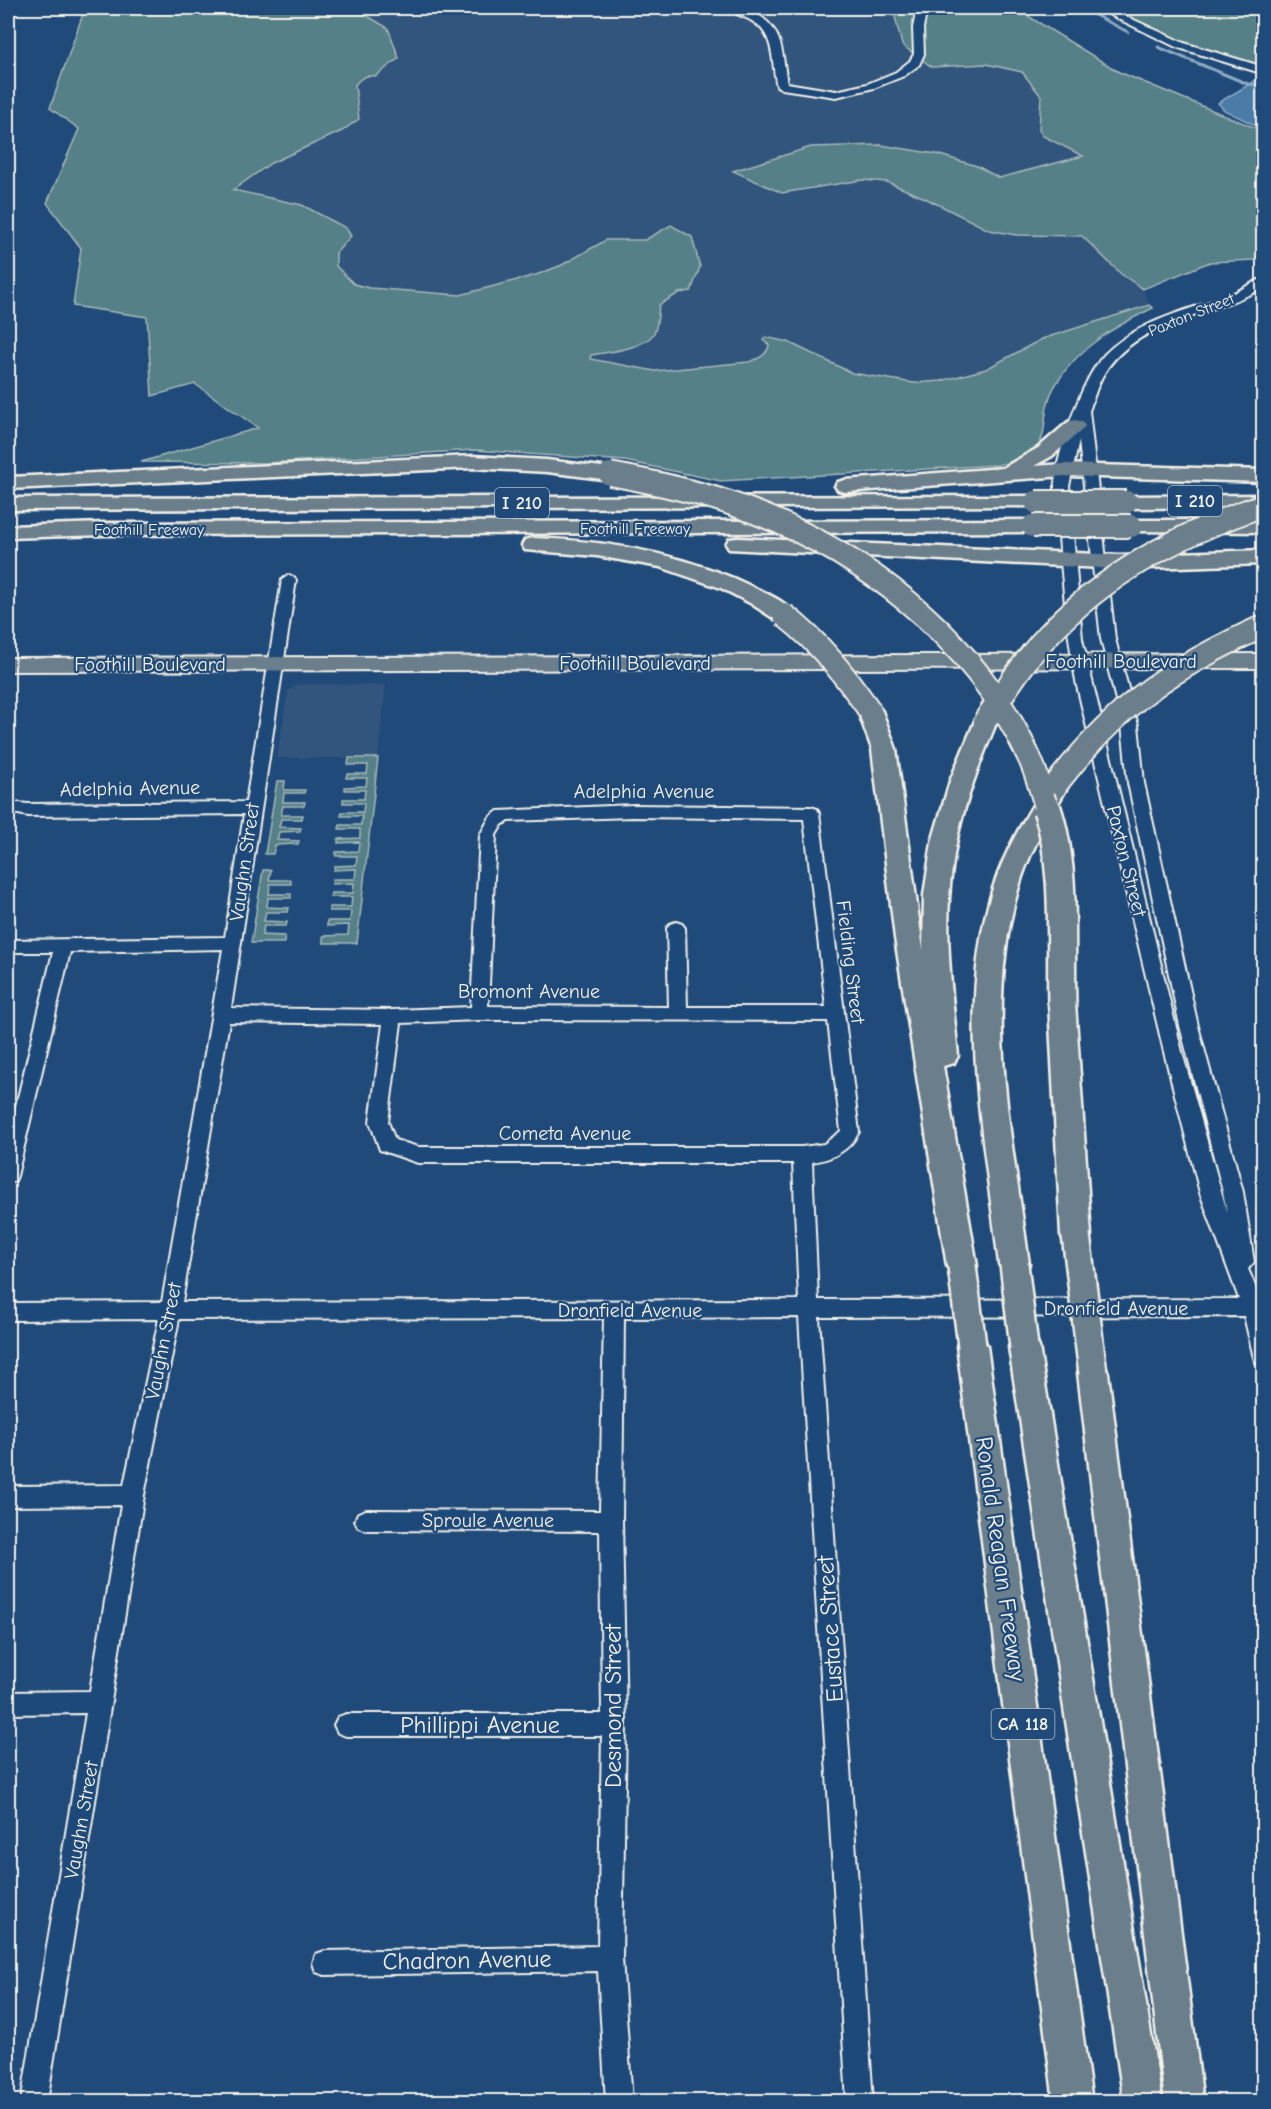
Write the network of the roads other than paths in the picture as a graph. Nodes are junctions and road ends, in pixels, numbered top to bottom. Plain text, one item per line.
1 (730, 8) edge
2 (922, 8) edge
3 (1101, 8) edge
4 (1263, 71) edge
5 (1263, 282) edge
6 (1079, 417) junction
7 (1064, 470) junction
8 (1088, 472) junction
9 (1008, 473) junction
10 (1263, 476) edge
11 (8, 483) edge
12 (500, 503) junction
13 (1263, 503) edge
14 (8, 504) edge
15 (1263, 526) edge
16 (496, 529) junction
17 (8, 534) edge
18 (1263, 558) edge
19 (1068, 561) junction
20 (1100, 561) junction
21 (289, 580) dead end
22 (1263, 626) edge
23 (1080, 661) junction
24 (1114, 661) junction
25 (1263, 661) edge
26 (276, 664) junction
27 (8, 665) edge
28 (8, 807) edge
29 (252, 808) junction
30 (811, 813) joint
31 (676, 928) dead end
32 (232, 943) junction
33 (63, 945) junction
34 (8, 946) edge
35 (478, 1013) junction
36 (678, 1014) junction
37 (837, 1014) junction
38 (221, 1015) junction
39 (393, 1017) junction
40 (849, 1117) joint
41 (802, 1155) junction
42 (8, 1176) edge
43 (962, 1266) junction
44 (1258, 1307) edge
45 (809, 1310) junction
46 (8, 1311) edge
47 (614, 1311) junction
48 (170, 1312) junction
49 (1263, 1358) edge
50 (133, 1495) junction
51 (8, 1496) edge
52 (366, 1520) dead end
53 (611, 1521) junction
54 (101, 1702) junction
55 (8, 1703) edge
56 (346, 1725) dead end
57 (614, 1725) junction
58 (610, 1958) junction
59 (324, 1963) dead end
60 (34, 2102) edge
61 (619, 2102) edge
62 (860, 2102) edge
63 (1073, 2102) edge
64 (1143, 2102) edge
65 (1184, 2102) edge

1 - 2 street
3 - 4 street
5 - 6 street, Paxton Street
6 - 7 street, Paxton Street
6 - 8 street, Paxton Street
6 - 9 highway
7 - 8 highway
7 - 9 highway
7 - 19 street, Paxton Street
8 - 10 highway
8 - 20 street, Paxton Street
9 - 12 highway
11 - 65 highway, bridge
12 - 13 highway, Foothill Freeway / I 210, bridge
12 - 14 highway, Foothill Freeway / I 210
13 - 43 highway, bridge
15 - 16 highway, Foothill Freeway / I 210, bridge
16 - 17 highway, Foothill Freeway / I 210
16 - 19 highway
17 - 43 highway, bridge
18 - 20 highway
19 - 20 highway
19 - 23 street, Paxton Street
20 - 24 street, Paxton Street
21 - 26 street, Vaughn Street
22 - 64 highway, bridge
23 - 24 main road, Foothill Boulevard
23 - 26 main road, Foothill Boulevard
23 - 44 street, Paxton Street
24 - 25 main road, Foothill Boulevard
24 - 44 street, Paxton Street
26 - 27 main road, Foothill Boulevard
26 - 29 street, Vaughn Street
28 - 29 street, Adelphia Avenue
29 - 32 street, Vaughn Street
30 - 35 street, Adelphia Avenue
30 - 37 street, Fielding Street
31 - 36 street
32 - 33 street
32 - 38 street, Vaughn Street
33 - 34 street
33 - 42 street
35 - 36 street, Bromont Avenue
35 - 39 street, Bromont Avenue
36 - 37 street, Bromont Avenue
37 - 40 street, Fielding Street
38 - 39 street, Bromont Avenue
38 - 48 street, Vaughn Street
39 - 41 street, Cometa Avenue
40 - 41 street, Cometa Avenue
41 - 45 street, Eustace Street
43 - 63 highway, Ronald Reagan Freeway / CA 118, bridge
44 - 45 street, Dronfield Avenue
44 - 49 street, Paxton Street
45 - 47 street, Dronfield Avenue
45 - 62 street, Eustace Street
46 - 48 street, Dronfield Avenue
47 - 48 street, Dronfield Avenue
47 - 53 street, Desmond Street
48 - 50 street, Vaughn Street
50 - 51 street
50 - 54 street, Vaughn Street
52 - 53 street, Sproule Avenue
53 - 57 street, Desmond Street
54 - 55 street
54 - 60 street, Vaughn Street
56 - 57 street, Phillippi Avenue
57 - 58 street, Desmond Street
58 - 59 street, Chadron Avenue
58 - 61 street, Desmond Street

